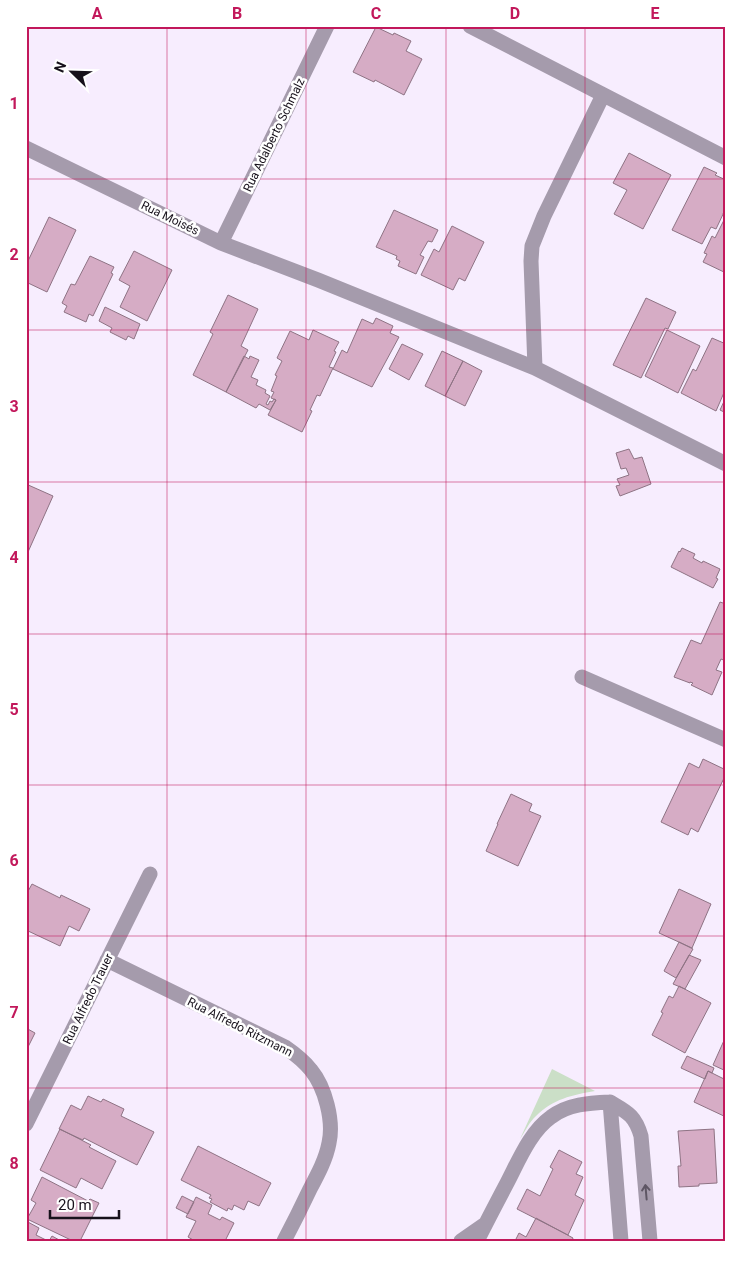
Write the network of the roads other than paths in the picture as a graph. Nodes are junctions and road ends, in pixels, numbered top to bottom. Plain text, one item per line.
1 (327, 26) edge
2 (470, 26) edge
3 (603, 95) junction
4 (26, 148) edge
5 (726, 158) edge
6 (221, 243) junction
7 (535, 368) junction
8 (726, 464) edge
9 (582, 677) dead end
10 (726, 740) edge
11 (150, 874) dead end
12 (107, 960) junction
13 (610, 1102) junction
14 (26, 1124) edge
15 (486, 1224) junction
16 (284, 1241) edge
17 (461, 1241) edge
18 (477, 1241) edge
19 (621, 1241) edge
20 (650, 1241) edge

1 - 6 street, Rua Adalberto Schmalz
2 - 3 street
3 - 5 street
3 - 7 street
4 - 6 street, Rua Moisés
6 - 7 street, Rua Moisés
7 - 8 street, Rua Moisés
9 - 10 street
11 - 12 street, Rua Alfredo Trauer
12 - 14 street, Rua Alfredo Trauer
12 - 16 street, Rua Alfredo Ritzmann
13 - 15 street
13 - 19 street
20 -> 13 street
15 - 17 street
15 - 18 street

